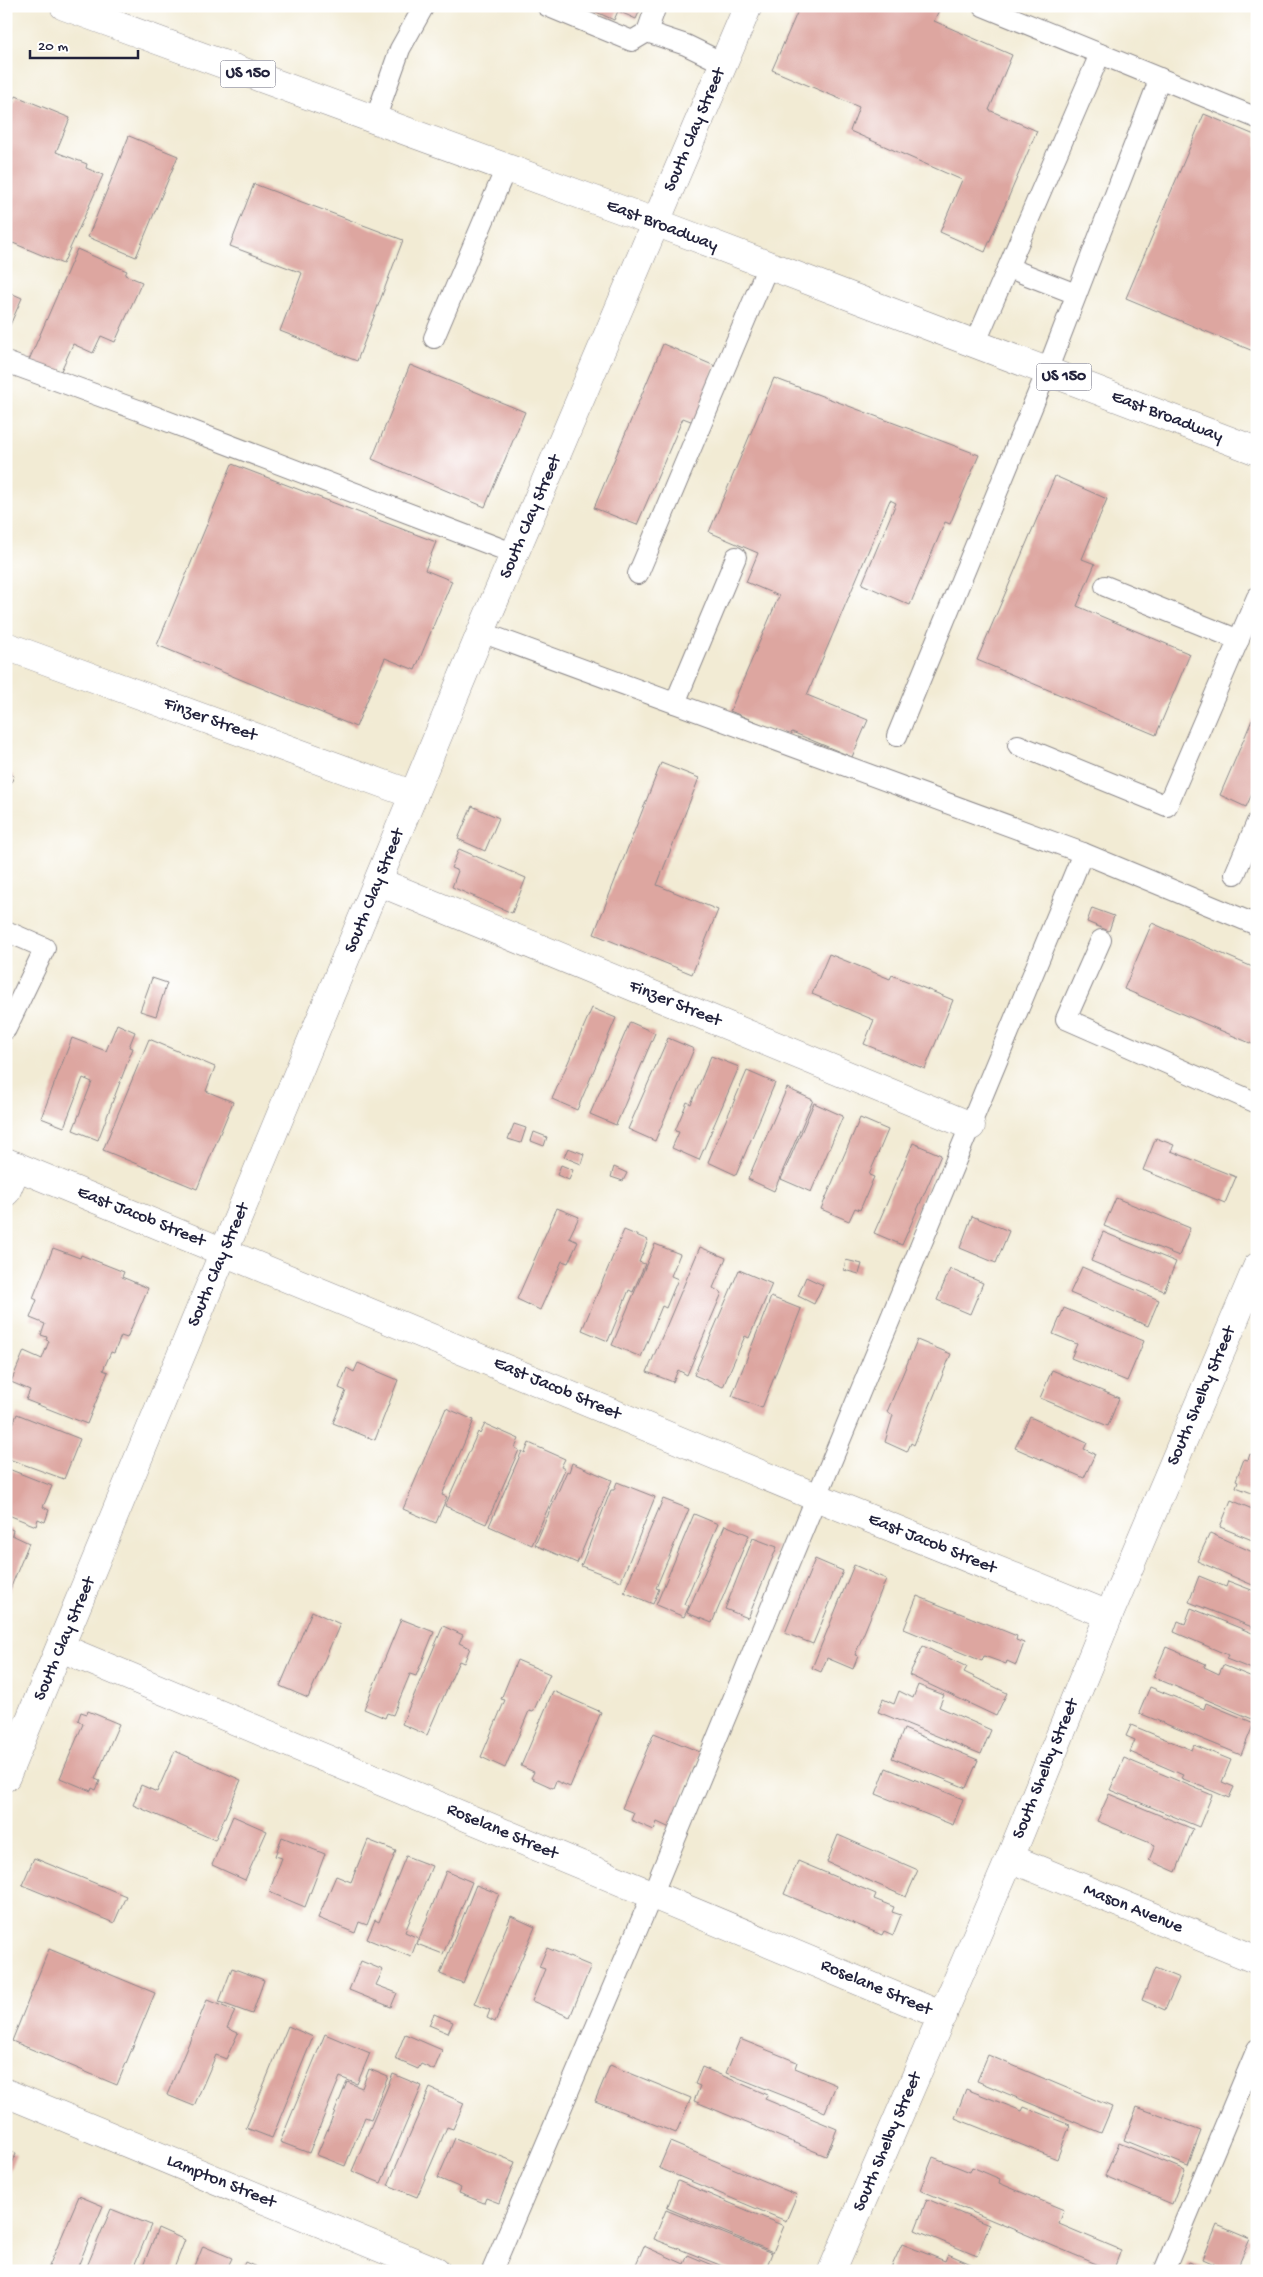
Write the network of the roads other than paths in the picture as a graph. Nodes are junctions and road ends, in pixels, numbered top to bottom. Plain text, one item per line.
1 (64, 6) edge
2 (424, 6) edge
3 (547, 6) edge
4 (656, 6) edge
5 (748, 6) edge
6 (983, 6) edge
7 (647, 32) junction
8 (1100, 54) junction
9 (724, 63) junction
10 (1160, 78) junction
11 (1257, 118) edge
12 (375, 120) junction
13 (506, 168) junction
14 (655, 222) junction
15 (768, 266) junction
16 (1009, 268) junction
17 (1076, 294) junction
18 (434, 338) dead end
19 (975, 344) junction
20 (6, 362) edge
21 (1047, 371) junction
22 (1257, 451) edge
23 (515, 554) junction
24 (736, 557) dead end
25 (638, 574) dead end
26 (1106, 586) dead end
27 (1257, 597) edge
28 (481, 632) junction
29 (1239, 640) junction
30 (6, 646) edge
31 (675, 703) junction
32 (897, 736) dead end
33 (1018, 745) dead end
34 (414, 795) junction
35 (1257, 822) edge
36 (1083, 853) junction
37 (1236, 874) dead end
38 (379, 882) junction
39 (1257, 925) edge
40 (6, 931) edge
41 (1101, 940) dead end
42 (6, 1030) edge
43 (1257, 1103) edge
44 (971, 1126) junction
45 (12, 1164) edge
46 (6, 1192) edge
47 (224, 1251) junction
48 (1257, 1267) edge
49 (1250, 1301) edge
50 (816, 1497) junction
51 (1109, 1615) junction
52 (61, 1648) junction
53 (6, 1777) edge
54 (1010, 1858) junction
55 (652, 1895) junction
56 (1257, 1960) edge
57 (943, 2016) junction
58 (1257, 2049) edge
59 (6, 2093) edge
60 (436, 2271) edge
61 (492, 2271) edge
62 (832, 2271) edge
63 (1164, 2271) edge

1 - 12 street, East Broadway / US 150
2 - 12 lane
3 - 7 lane
4 - 7 lane
5 - 9 street, South Clay Street
6 - 8 lane
7 - 9 lane
8 - 10 lane
8 - 16 lane
9 - 14 street, South Clay Street
10 - 11 lane
10 - 17 lane
12 - 13 street, East Broadway / US 150
13 - 14 street, East Broadway / US 150
13 - 18 lane
14 - 15 street, East Broadway / US 150
14 - 23 street, South Clay Street
15 - 19 street, East Broadway / US 150
15 - 25 lane
16 - 17 lane
16 - 19 lane
17 - 21 lane
19 - 21 street, East Broadway / US 150
20 - 23 lane
21 - 22 street, East Broadway / US 150
21 - 32 lane
23 - 28 street, South Clay Street
24 - 31 lane
26 - 29 lane
27 - 29 lane
28 - 31 lane
28 - 34 street, South Clay Street
29 - 33 lane
30 - 34 street, Finzer Street
31 - 36 lane
34 - 38 street, South Clay Street
35 - 37 lane
36 - 39 lane
36 - 44 lane
38 - 44 street, Finzer Street
38 - 47 street, South Clay Street
40 - 42 lane
41 - 43 lane
44 - 50 lane
45 - 46 street
45 - 47 street, East Jacob Street
47 - 50 street, East Jacob Street
47 - 52 street, South Clay Street
48 - 49 street, South Shelby Street
49 - 51 street, South Shelby Street
50 - 51 street, East Jacob Street
50 - 55 lane
51 - 54 street, South Shelby Street
52 - 53 street, South Clay Street
52 - 55 street, Roselane Street
54 - 56 street, Mason Avenue
54 - 57 street, South Shelby Street
55 - 57 street, Roselane Street
55 - 61 lane
57 - 62 street, South Shelby Street
58 - 63 lane
59 - 60 street, Lampton Street

